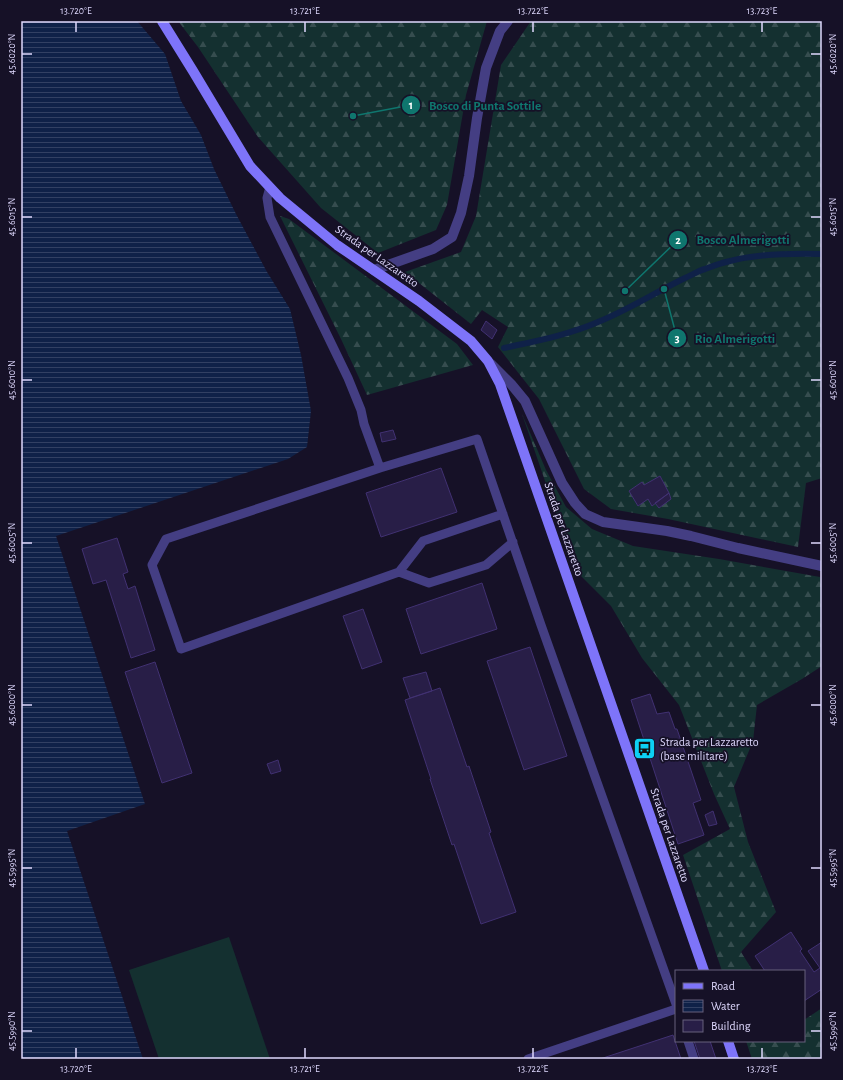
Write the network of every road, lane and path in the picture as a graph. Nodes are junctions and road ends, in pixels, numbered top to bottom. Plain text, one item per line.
1 (162, 21) edge
2 (508, 21) edge
3 (270, 187) junction
4 (374, 270) junction
5 (488, 361) junction
6 (380, 468) junction
7 (503, 514) junction
8 (513, 542) junction
9 (822, 566) edge
10 (399, 572) junction
11 (704, 970) edge
12 (675, 1001) edge
13 (675, 1009) edge
14 (688, 1042) edge
15 (728, 1042) edge
16 (528, 1059) edge
17 (694, 1059) edge
18 (734, 1059) edge

1 - 3 main road, Strada per Lazzaretto
2 - 4 street
3 - 4 main road, Strada per Lazzaretto
3 - 6 lane
4 - 5 main road, Strada per Lazzaretto
5 - 9 street
5 - 11 main road, Strada per Lazzaretto
6 - 7 lane
6 - 10 lane
7 - 8 lane
7 - 10 lane
8 - 10 lane
8 - 12 lane
13 - 16 lane
14 - 17 lane
15 - 18 main road

